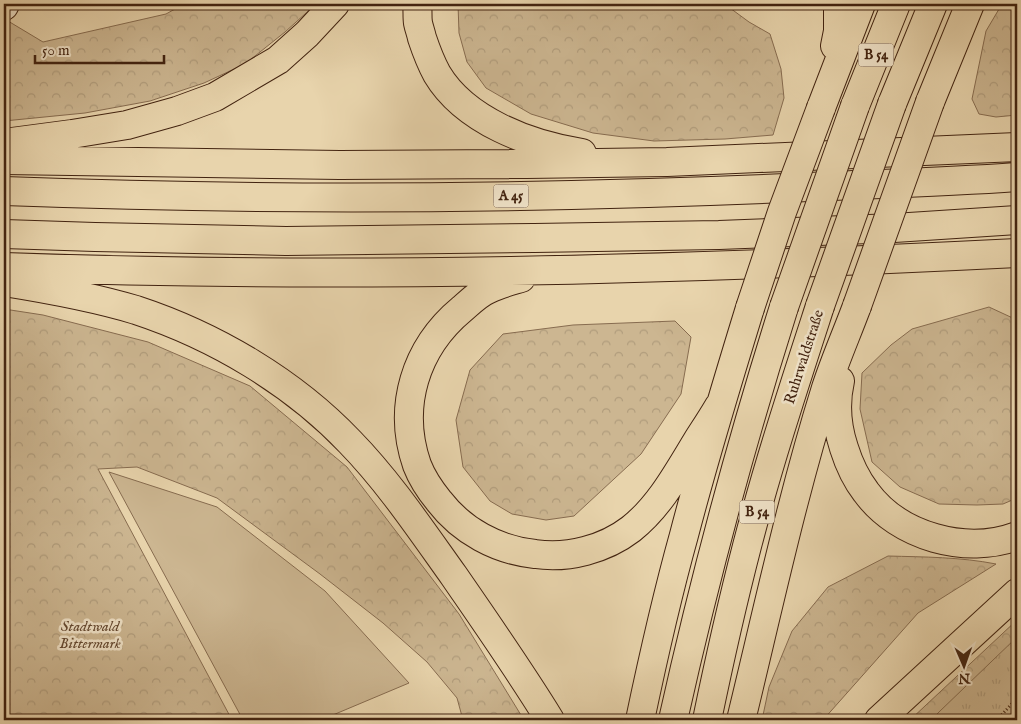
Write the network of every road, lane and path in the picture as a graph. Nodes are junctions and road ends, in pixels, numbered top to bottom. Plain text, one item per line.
1 (335, 4) edge
2 (417, 4) edge
3 (838, 4) edge
4 (861, 4) edge
5 (896, 4) edge
6 (933, 4) edge
7 (970, 4) edge
8 (821, 108) junction
9 (4, 144) edge
10 (1017, 147) edge
11 (4, 160) edge
12 (667, 162) junction
13 (1017, 178) edge
14 (4, 191) edge
15 (1017, 220) edge
16 (4, 234) edge
17 (1017, 252) edge
18 (926, 257) junction
19 (4, 267) edge
20 (578, 270) junction
21 (1017, 273) edge
22 (4, 282) edge
23 (857, 306) junction
24 (720, 406) junction
25 (1017, 536) edge
26 (1017, 593) edge
27 (1017, 698) edge
28 (550, 720) edge
29 (640, 720) edge
30 (673, 720) edge
31 (707, 720) edge
32 (741, 720) edge
33 (879, 720) edge
34 (997, 720) edge

1 - 9 highway
2 - 12 highway
3 - 8 highway
4 - 8 highway
5 - 30 highway, B 54, bridge
6 - 31 highway, Ruhrwaldstraße / B 54, bridge
7 - 23 highway, bridge
8 - 24 highway, bridge
10 - 12 highway
11 - 12 highway
13 - 14 highway, A 45
15 - 16 highway
17 - 18 highway
18 - 20 highway
18 - 21 highway
19 - 20 highway
20 - 24 highway
22 - 28 highway
23 - 25 highway
23 - 32 highway
24 - 29 highway
26 - 33 highway
27 - 34 path

